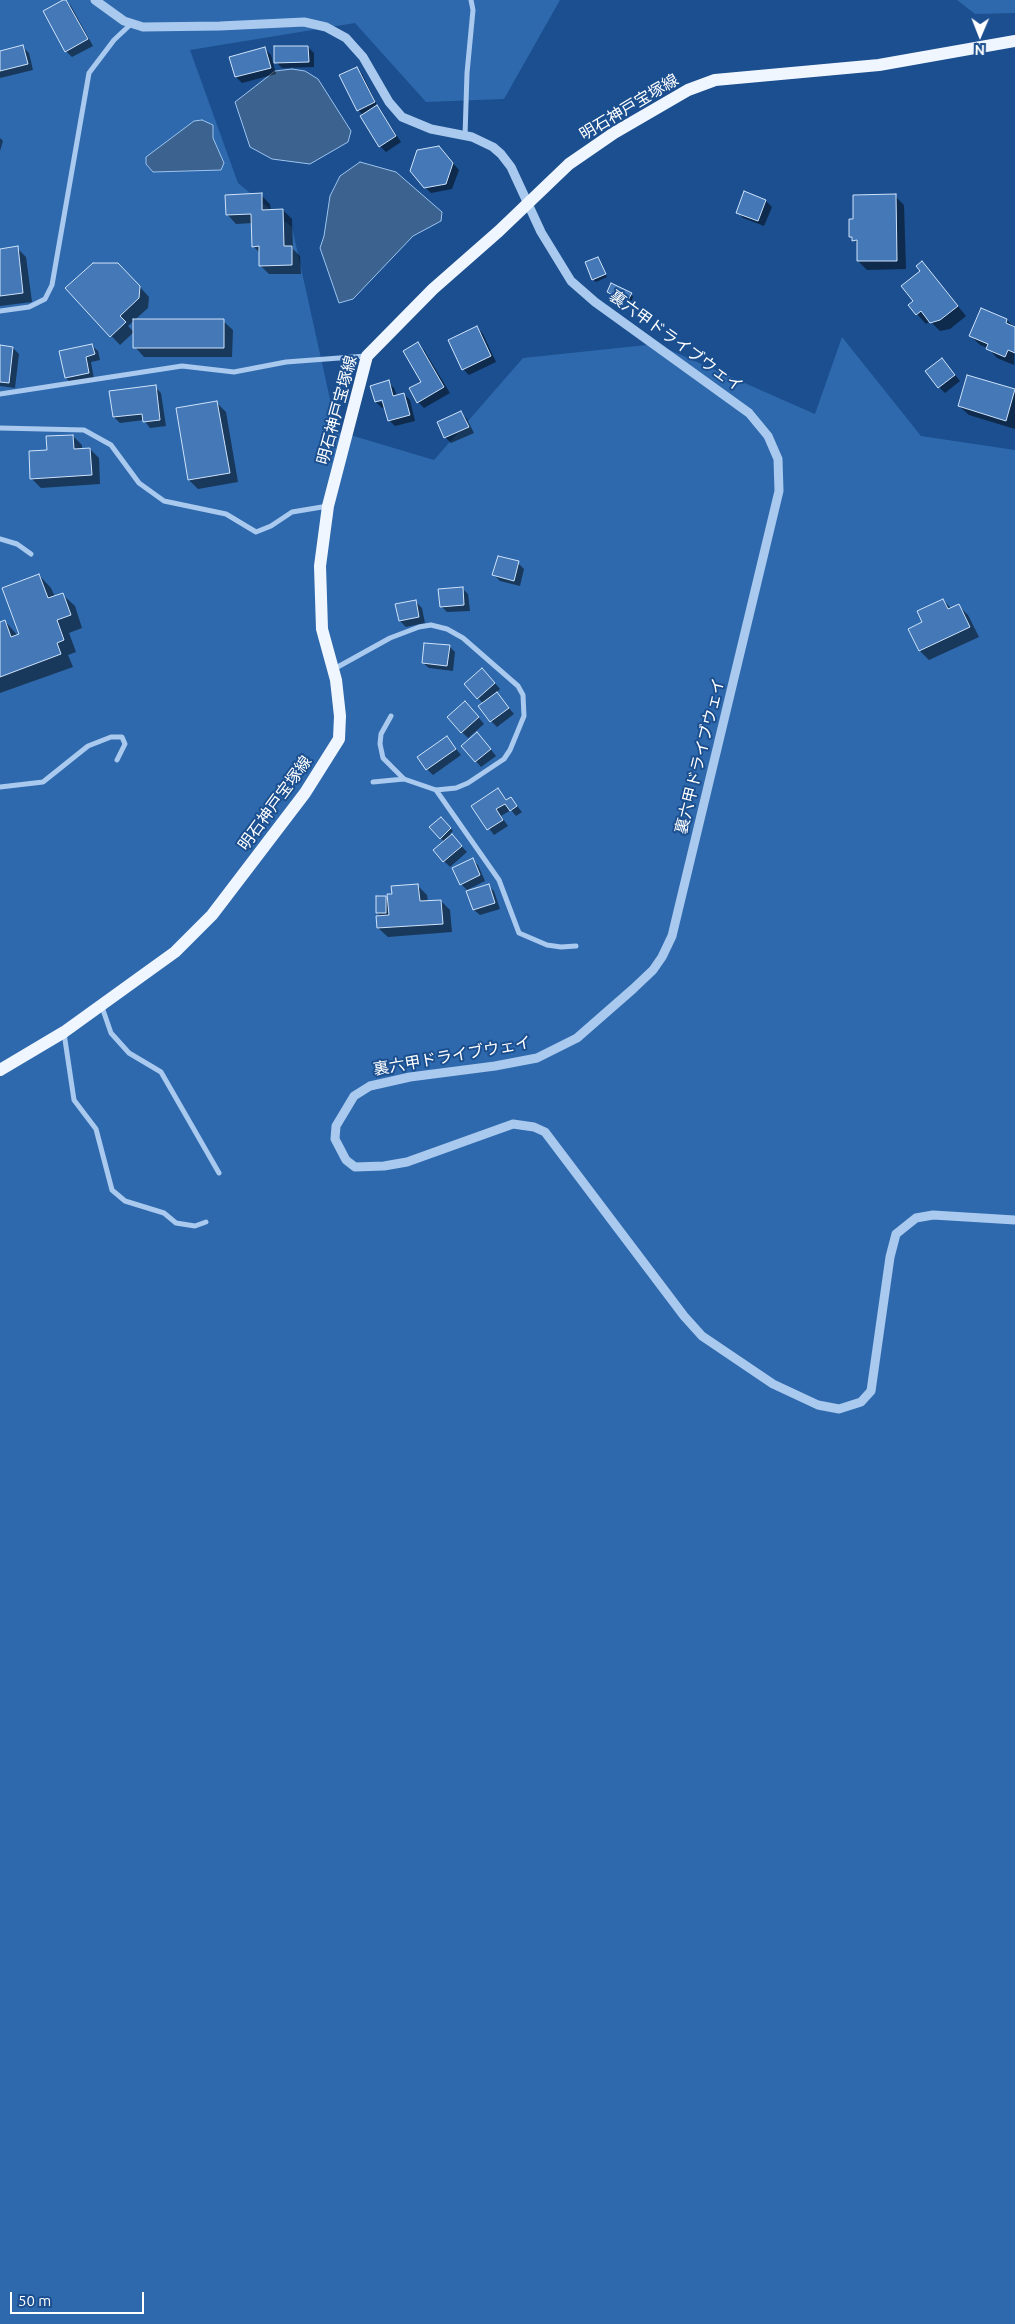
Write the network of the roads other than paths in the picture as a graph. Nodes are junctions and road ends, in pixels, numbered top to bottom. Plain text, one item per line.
1 (95, 0) edge
2 (471, 0) edge
3 (131, 24) junction
4 (1015, 41) edge
5 (464, 136) junction
6 (526, 204) junction
7 (0, 311) edge
8 (367, 356) junction
9 (0, 394) edge
10 (0, 428) edge
11 (328, 506) junction
12 (0, 539) edge
13 (31, 554) dead end
14 (333, 670) junction
15 (391, 716) dead end
16 (117, 760) dead end
17 (404, 779) junction
18 (373, 782) dead end
19 (0, 787) edge
20 (436, 790) junction
21 (576, 946) dead end
22 (102, 1006) junction
23 (64, 1032) junction
24 (0, 1070) edge
25 (219, 1173) dead end
26 (1015, 1220) edge
27 (206, 1222) dead end

1 - 3 street
2 - 5 street
3 - 5 street
3 - 7 street
4 - 6 main road, 明石神戸宝塚線
5 - 6 street
6 - 8 main road, 明石神戸宝塚線
6 - 26 street, 裏六甲ドライブウェイ
8 - 9 street
8 - 11 main road, 明石神戸宝塚線
10 - 11 street
11 - 14 main road, 明石神戸宝塚線
12 - 13 street
14 - 20 street
14 - 22 main road, 明石神戸宝塚線
15 - 17 street
16 - 19 street
17 - 18 street
17 - 20 street
20 - 21 street
22 - 23 main road, 明石神戸宝塚線
22 - 25 street
23 - 24 main road, 明石神戸宝塚線
23 - 27 street

